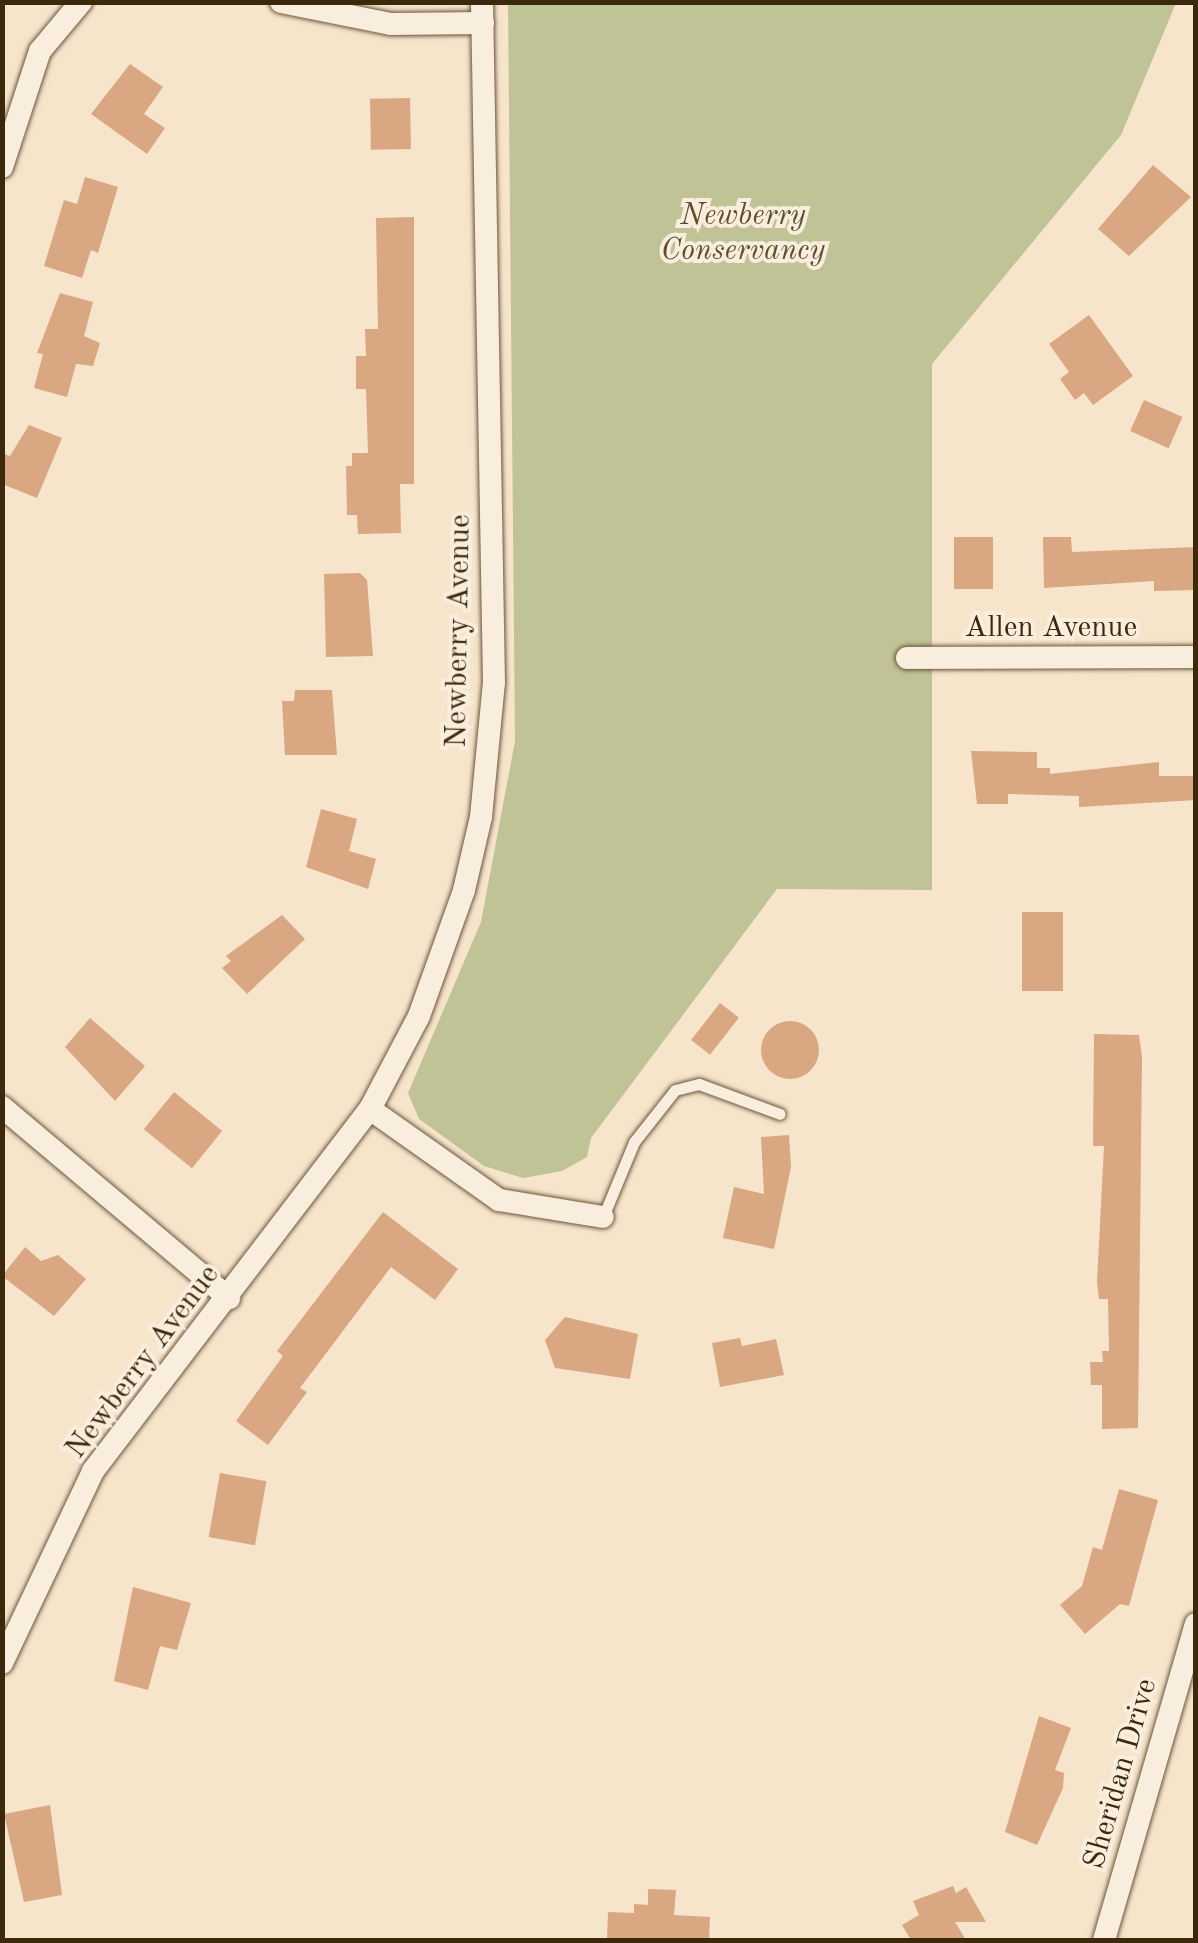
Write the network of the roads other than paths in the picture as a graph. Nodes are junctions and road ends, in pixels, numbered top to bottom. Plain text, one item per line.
1 (81, 2) edge
2 (281, 2) edge
3 (483, 13) edge
4 (2, 167) edge
5 (1196, 657) edge
6 (907, 658) dead end
7 (2, 1107) edge
8 (370, 1110) junction
9 (780, 1114) dead end
10 (603, 1217) joint
11 (229, 1298) junction
12 (1196, 1624) edge
13 (2, 1663) edge
14 (1104, 1940) edge

1 - 4 street
2 - 3 street
3 - 8 street, Newberry Avenue
5 - 6 street, Allen Avenue
7 - 11 street
8 - 10 street
8 - 11 street, Newberry Avenue
9 - 10 lane
11 - 13 street, Newberry Avenue
12 - 14 street, Sheridan Drive

